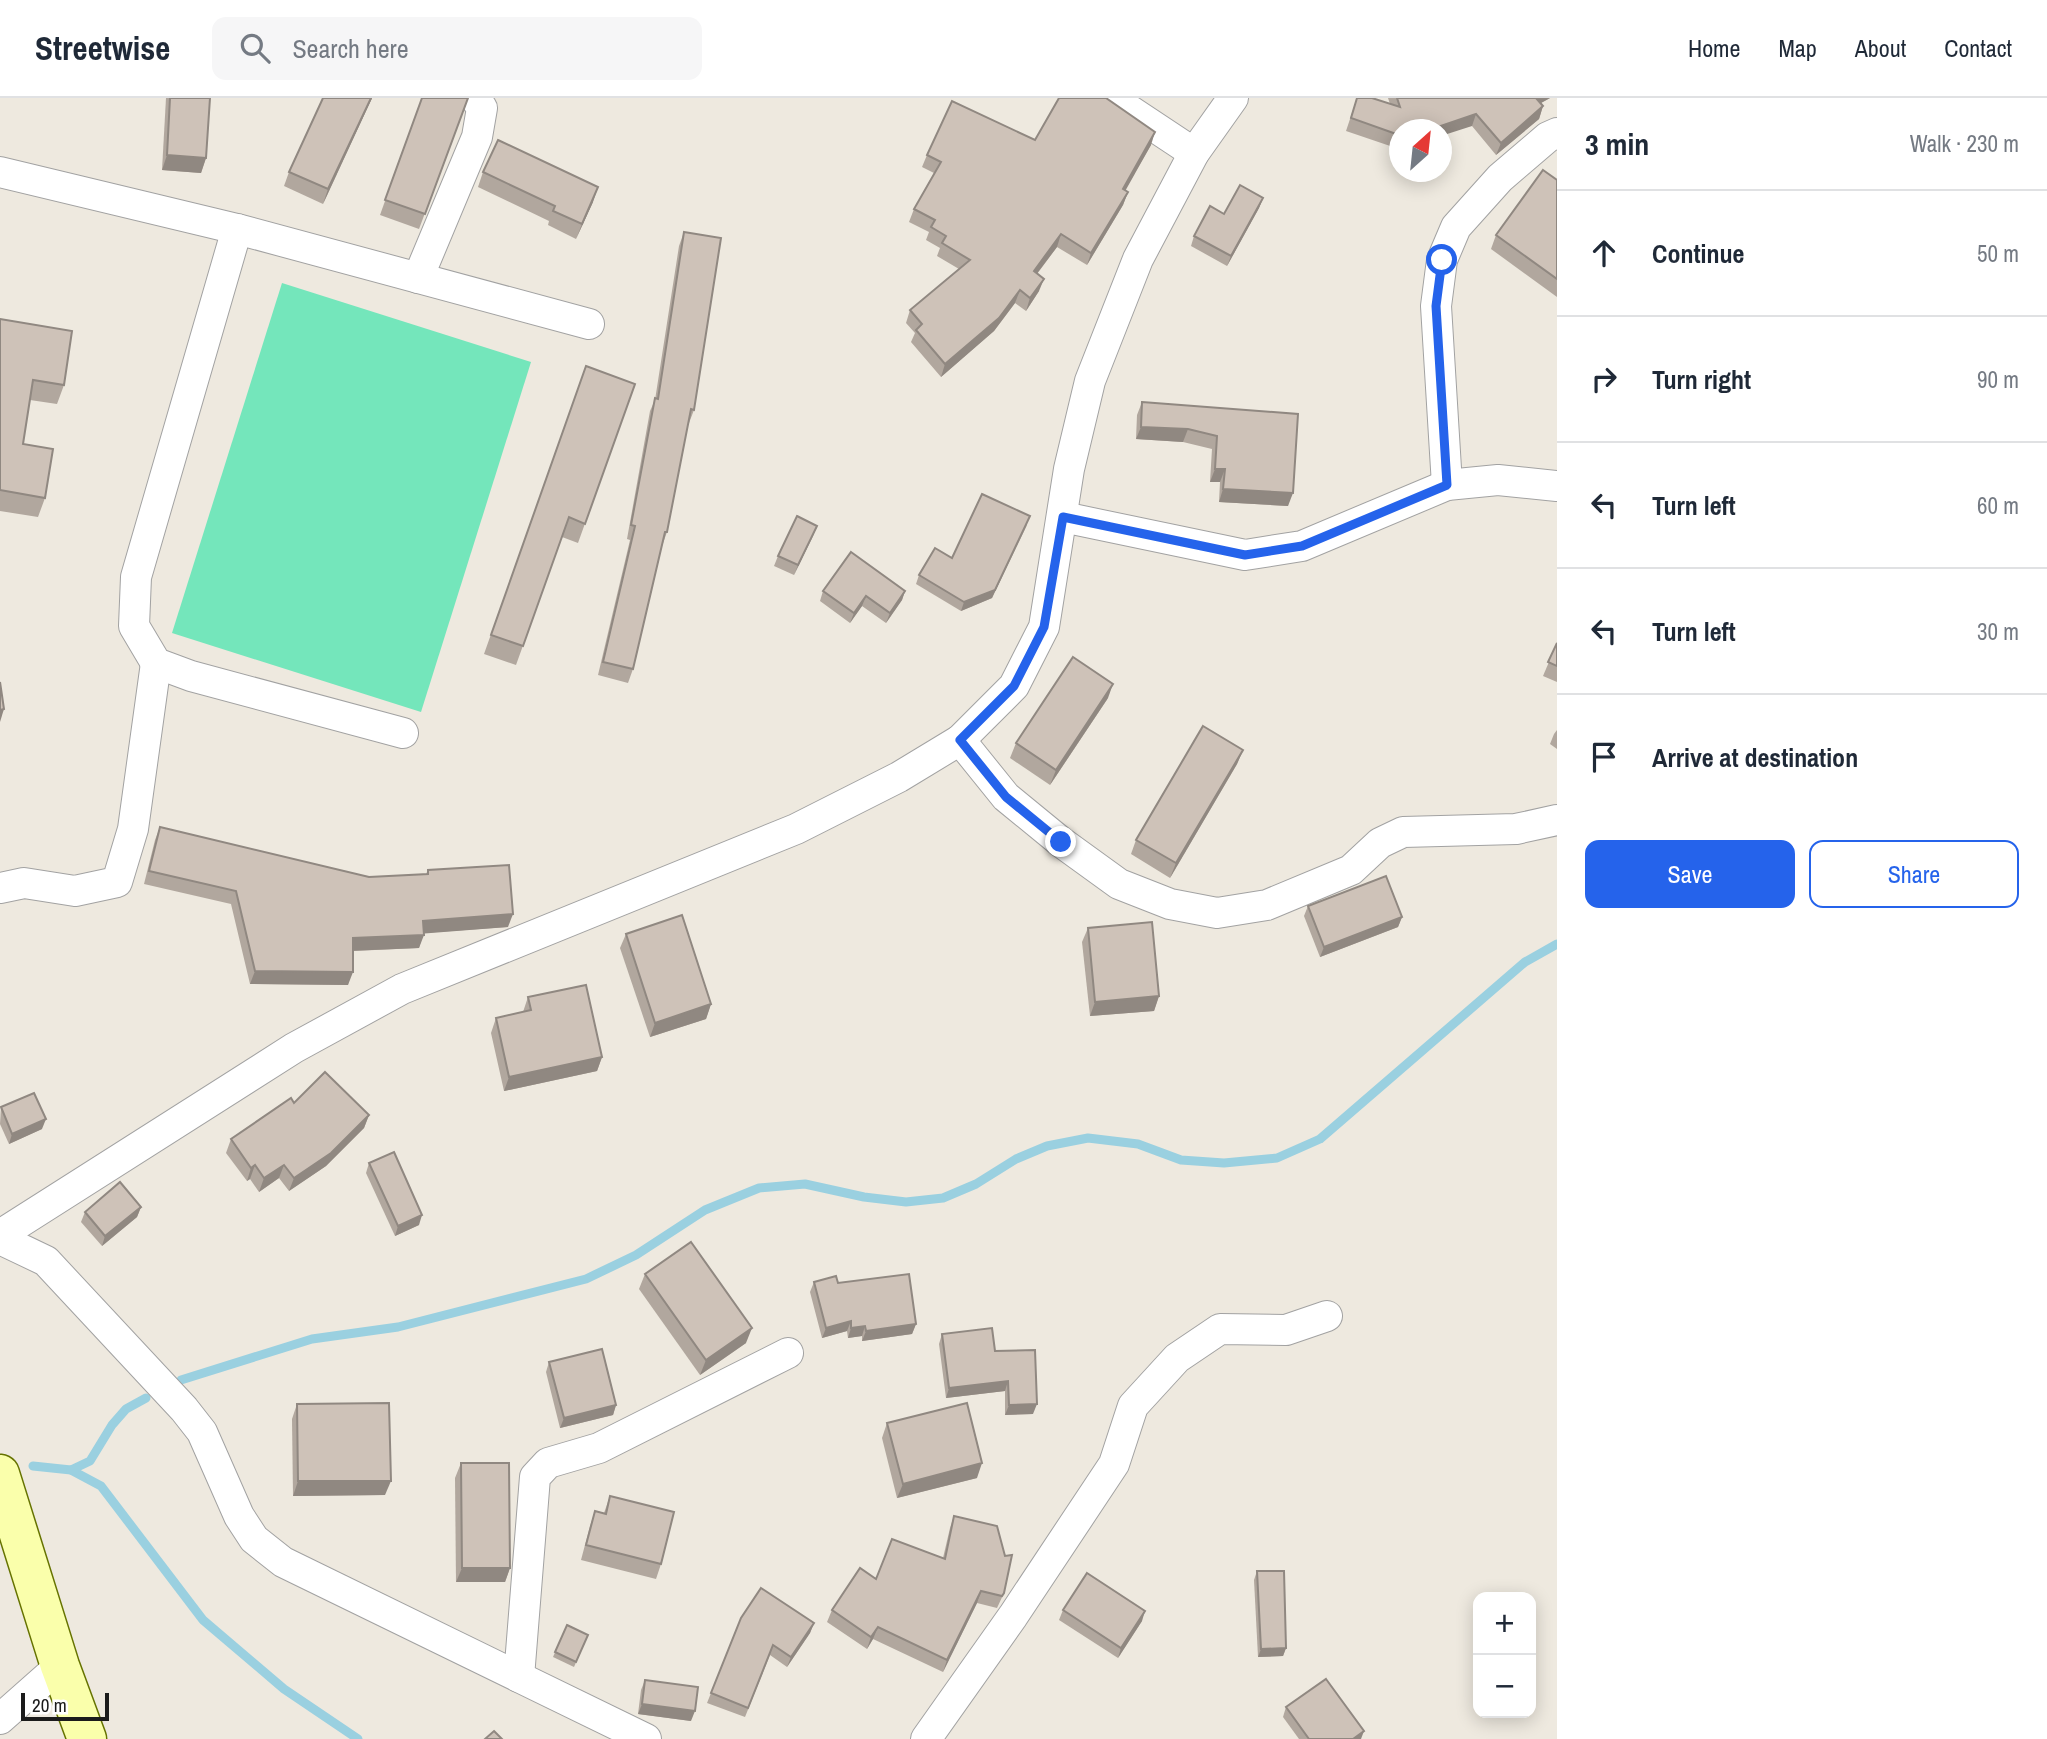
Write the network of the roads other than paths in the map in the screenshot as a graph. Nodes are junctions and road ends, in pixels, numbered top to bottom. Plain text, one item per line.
1 (475, 98) edge
2 (1111, 98) edge
3 (1233, 98) edge
4 (1557, 133) edge
5 (1194, 153) junction
6 (0, 172) edge
7 (237, 229) junction
8 (418, 278) junction
9 (589, 324) dead end
10 (1447, 485) junction
11 (1557, 486) edge
12 (1063, 517) junction
13 (156, 663) junction
14 (403, 733) dead end
15 (960, 740) junction
16 (1557, 820) edge
17 (0, 888) edge
18 (0, 1237) edge
19 (1327, 1316) dead end
20 (788, 1353) dead end
21 (0, 1474) edge
22 (60, 1666) junction
23 (519, 1677) junction
24 (0, 1719) edge
25 (87, 1739) edge
26 (646, 1739) edge
27 (926, 1739) edge

1 - 8 street
2 - 5 street
3 - 5 street
4 - 10 street
5 - 12 street
6 - 7 street
7 - 8 street
7 - 13 street
8 - 9 street
10 - 11 street
10 - 12 street
12 - 15 street
13 - 14 street
13 - 17 street
15 - 16 street
15 - 18 street
18 - 23 street
19 - 27 street
20 - 23 street
21 - 22 street
22 - 24 street
22 - 25 street
23 - 26 street

